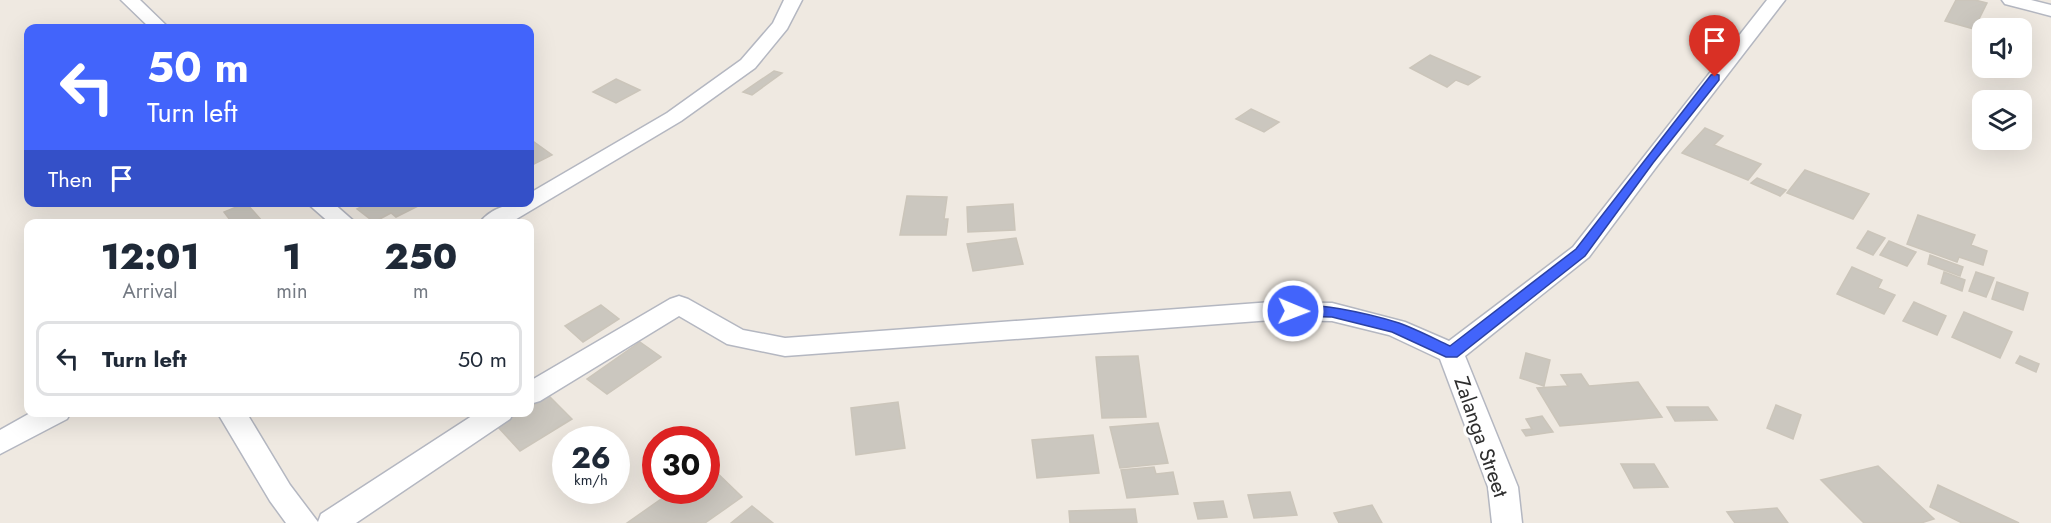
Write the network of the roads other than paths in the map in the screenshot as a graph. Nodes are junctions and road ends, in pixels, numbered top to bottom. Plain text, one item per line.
1 (130, 0) edge
2 (793, 0) edge
3 (1776, 0) edge
4 (2011, 0) edge
5 (2051, 11) edge
6 (156, 24) edge
7 (534, 199) edge
8 (323, 207) edge
9 (520, 207) edge
10 (339, 219) edge
11 (499, 219) edge
12 (1451, 353) junction
13 (534, 392) edge
14 (48, 417) edge
15 (234, 417) edge
16 (492, 417) edge
17 (0, 443) edge
18 (303, 523) edge
19 (332, 523) edge
20 (1507, 523) edge

1 - 6 street
2 - 7 street
3 - 12 street
4 - 5 street
8 - 10 street
9 - 11 street
12 - 13 street
12 - 20 street, Zalanga Street
14 - 17 street
15 - 18 street
16 - 19 street

